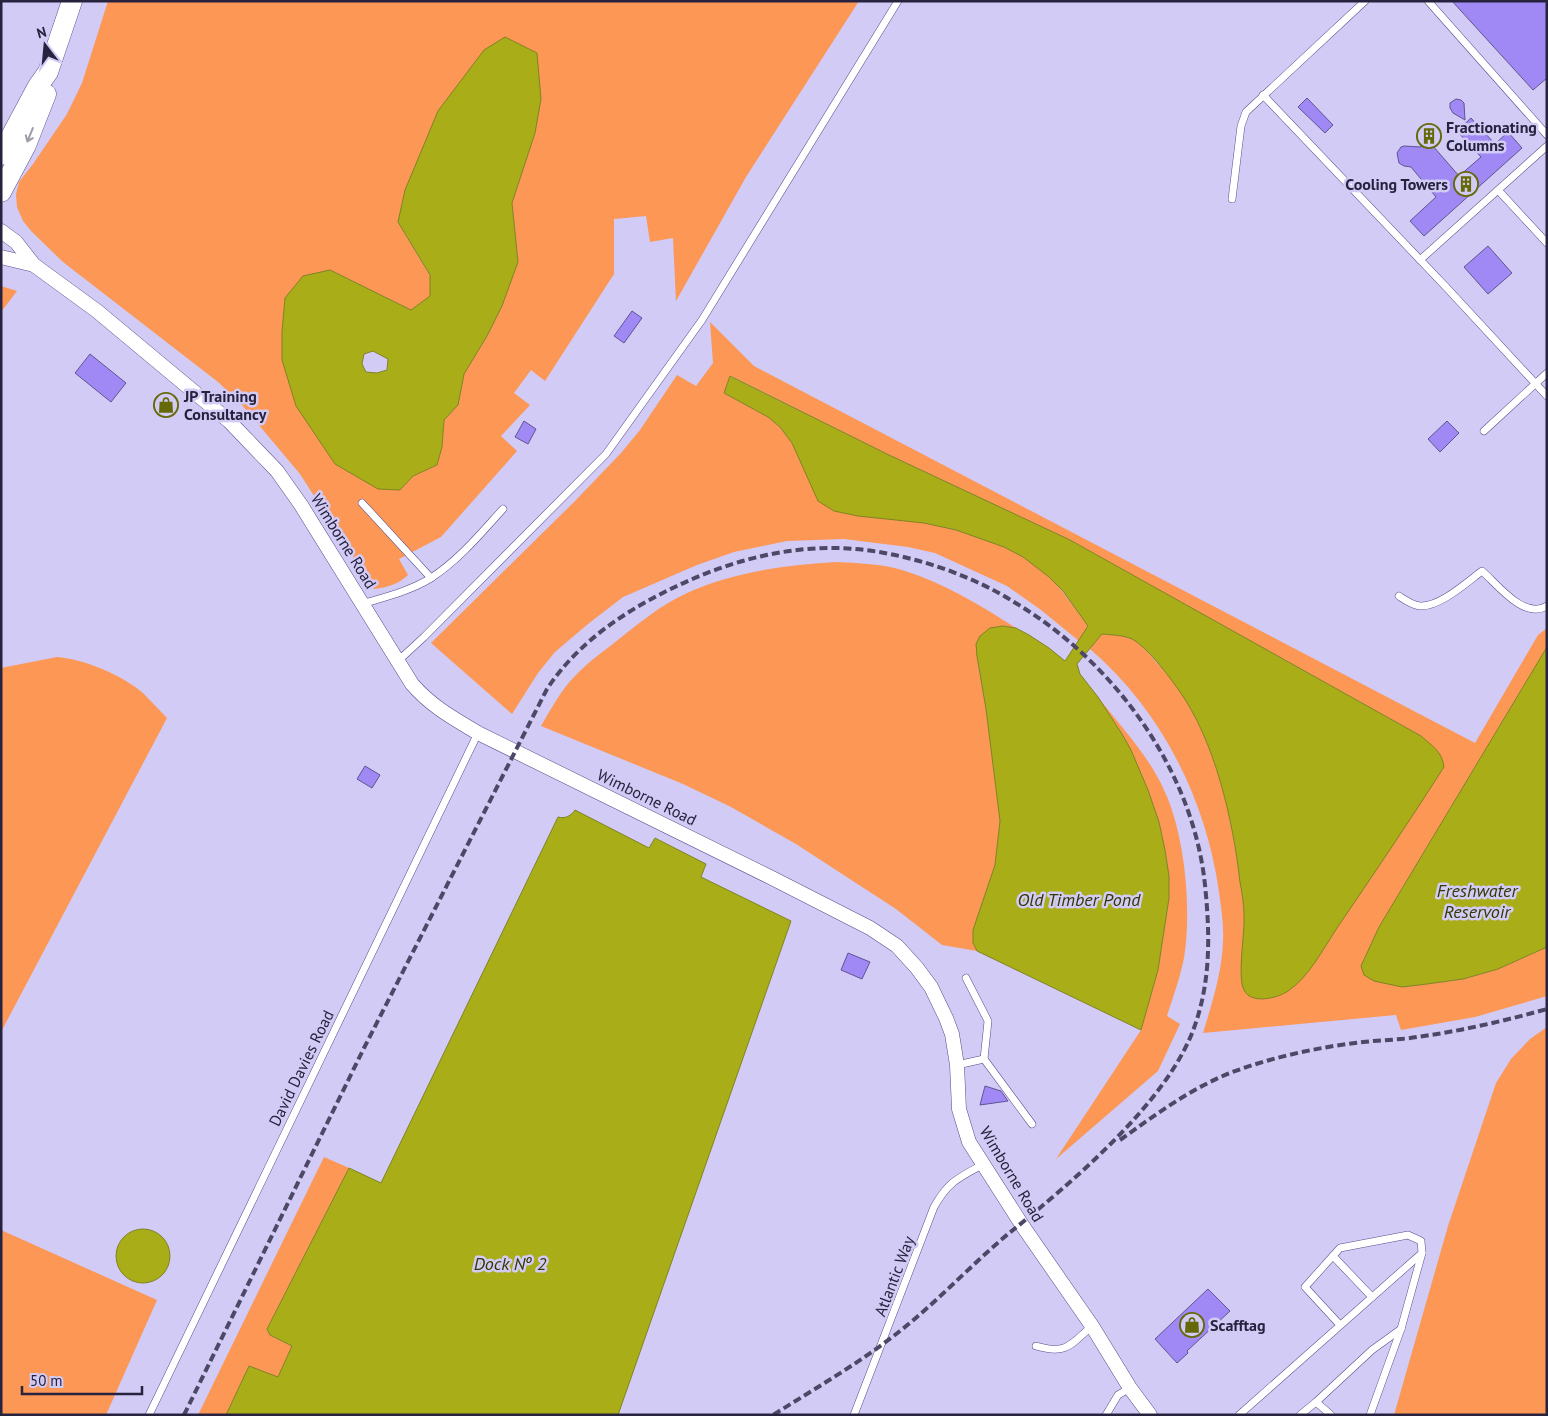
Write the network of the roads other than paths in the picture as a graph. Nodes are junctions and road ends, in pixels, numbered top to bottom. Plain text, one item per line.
1 (72, 1) edge
2 (898, 1) edge
3 (1365, 1) edge
4 (1428, 1) edge
5 (48, 72) junction
6 (1264, 95) junction
7 (1547, 135) edge
8 (1547, 146) edge
9 (1, 155) edge
10 (1498, 190) junction
11 (1, 192) edge
12 (1232, 198) dead end
13 (1, 231) edge
14 (1547, 243) edge
15 (1, 257) edge
16 (1420, 260) junction
17 (34, 265) junction
18 (1547, 372) edge
19 (1535, 383) junction
20 (1547, 396) edge
21 (1484, 430) dead end
22 (362, 503) dead end
23 (503, 509) dead end
24 (431, 578) junction
25 (1399, 596) dead end
26 (362, 604) junction
27 (1547, 606) edge
28 (398, 661) junction
29 (478, 733) junction
30 (966, 978) dead end
31 (984, 1059) junction
32 (957, 1065) junction
33 (1032, 1124) dead end
34 (982, 1165) junction
35 (1422, 1253) junction
36 (1333, 1256) junction
37 (1372, 1297) junction
38 (1340, 1325) junction
39 (1092, 1326) junction
40 (1401, 1329) junction
41 (1036, 1346) dead end
42 (1130, 1388) junction
43 (1316, 1402) junction
44 (149, 1415) edge
45 (854, 1415) edge
46 (1106, 1415) edge
47 (1150, 1415) edge
48 (1239, 1415) edge
49 (1300, 1415) edge
50 (1330, 1415) edge
51 (1370, 1415) edge

1 - 5 street
2 - 28 lane
3 - 6 lane
4 - 7 lane
5 - 9 street
5 -> 11 street
6 - 12 lane
6 - 16 lane
8 - 10 lane
10 - 14 lane
10 - 16 lane
13 - 17 street, Wimborne Road
15 - 17 street, Wimborne Road
16 - 19 lane
17 - 26 street, Wimborne Road
18 - 19 lane
19 - 20 lane
19 - 21 lane
22 - 24 lane
23 - 24 lane
24 - 26 lane
25 - 27 lane
26 - 28 street, Wimborne Road
28 - 29 street, Wimborne Road
29 - 32 street, Wimborne Road
29 - 44 lane, David Davies Road
30 - 31 lane
31 - 32 lane
31 - 33 lane
32 - 34 street, Wimborne Road
34 - 39 street, Wimborne Road
34 - 45 lane, Atlantic Way
35 - 36 lane
35 - 37 lane
35 - 40 lane
36 - 37 lane
36 - 38 lane
37 - 38 lane
38 - 48 lane
39 - 41 lane
39 - 42 street, Wimborne Road
40 - 43 lane
40 - 51 lane
42 - 46 lane
42 - 47 street, Wimborne Road
43 - 49 lane
43 - 50 lane

